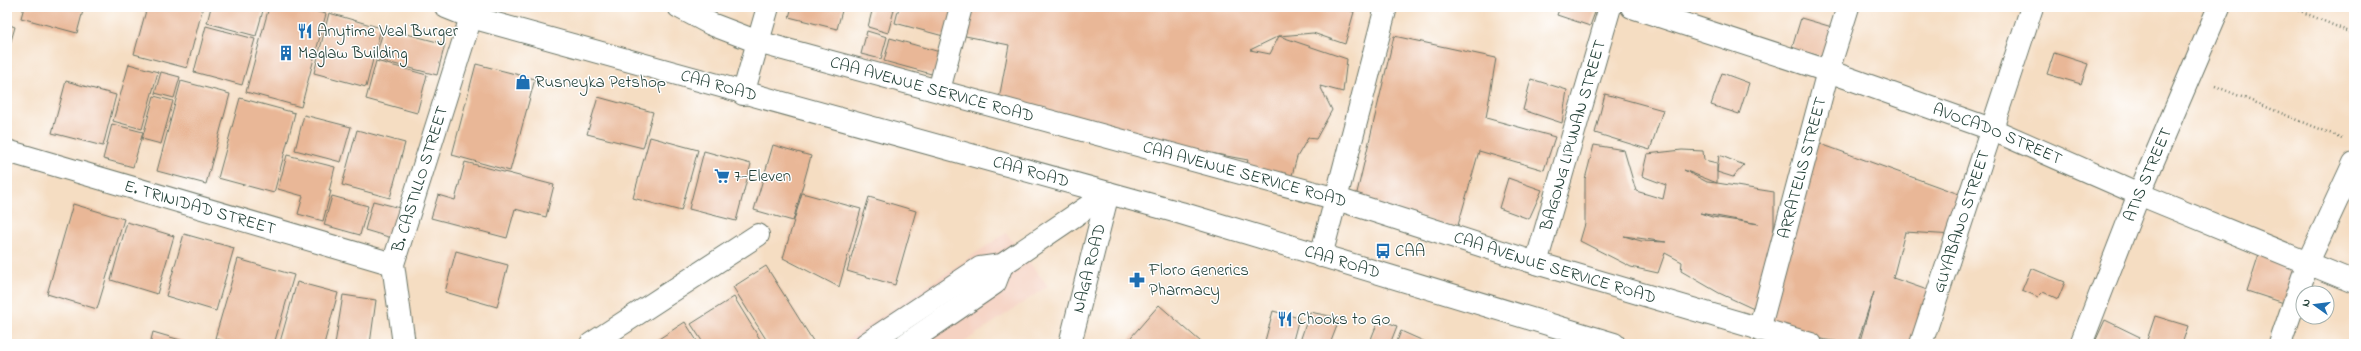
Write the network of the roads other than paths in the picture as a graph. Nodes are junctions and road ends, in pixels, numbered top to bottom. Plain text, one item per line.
1 (446, 7) edge
2 (679, 7) edge
3 (768, 7) edge
4 (961, 7) edge
5 (1386, 7) edge
6 (1610, 7) edge
7 (1632, 7) edge
8 (1848, 7) edge
9 (2032, 7) edge
10 (2220, 7) edge
11 (471, 17) junction
12 (758, 42) junction
13 (1828, 71) junction
14 (939, 90) junction
15 (743, 94) junction
16 (1991, 129) junction
17 (7, 151) edge
18 (2354, 163) edge
19 (1108, 193) junction
20 (2138, 194) junction
21 (1337, 199) junction
22 (758, 235) dead end
23 (1321, 256) junction
24 (2308, 262) junction
25 (1536, 263) junction
26 (393, 264) junction
27 (1002, 265) junction
28 (2354, 282) edge
29 (1759, 330) junction
30 (404, 344) edge
31 (591, 344) edge
32 (866, 344) edge
33 (906, 344) edge
34 (1070, 344) edge
35 (1614, 344) edge
36 (1811, 344) edge
37 (1920, 344) edge
38 (2081, 344) edge
39 (2280, 344) edge

1 - 11 street, CAA ROAD
2 - 12 street, CAA AVENUE SERVICE ROAD
3 - 12 street
4 - 14 street
5 - 21 street
6 - 25 street, BAGONG LIPUNAN STREET
7 - 13 street, AVOCADO STREET
8 - 13 street, ARRATELIS STREET
9 - 16 street, GUYABANO STREET
10 - 20 street, ATIS STREET
11 - 15 street, CAA ROAD
11 - 26 street, B. CASTILLO STREET
12 - 14 street, CAA AVENUE SERVICE ROAD
12 - 15 street
13 - 16 street, AVOCADO STREET
13 - 29 street, ARRATELIS STREET
14 - 21 street, CAA AVENUE SERVICE ROAD
15 - 19 street, CAA ROAD
16 - 20 street, AVOCADO STREET
16 - 37 street, GUYABANO STREET
17 - 26 street, E. TRINIDAD STREET
18 - 24 street
19 - 23 street, CAA ROAD
19 - 27 street
19 - 34 street, NAGA ROAD
20 - 24 street, AVOCADO STREET
20 - 38 street, ATIS STREET
21 - 23 street
21 - 25 street, CAA AVENUE SERVICE ROAD
22 - 31 street
23 - 35 street, CAA ROAD
24 - 28 street, AVOCADO STREET
24 - 39 street
25 - 29 street, CAA AVENUE SERVICE ROAD
26 - 30 street, B. CASTILLO STREET
27 - 32 street
27 - 33 street
29 - 36 street, CAA AVENUE SERVICE ROAD

